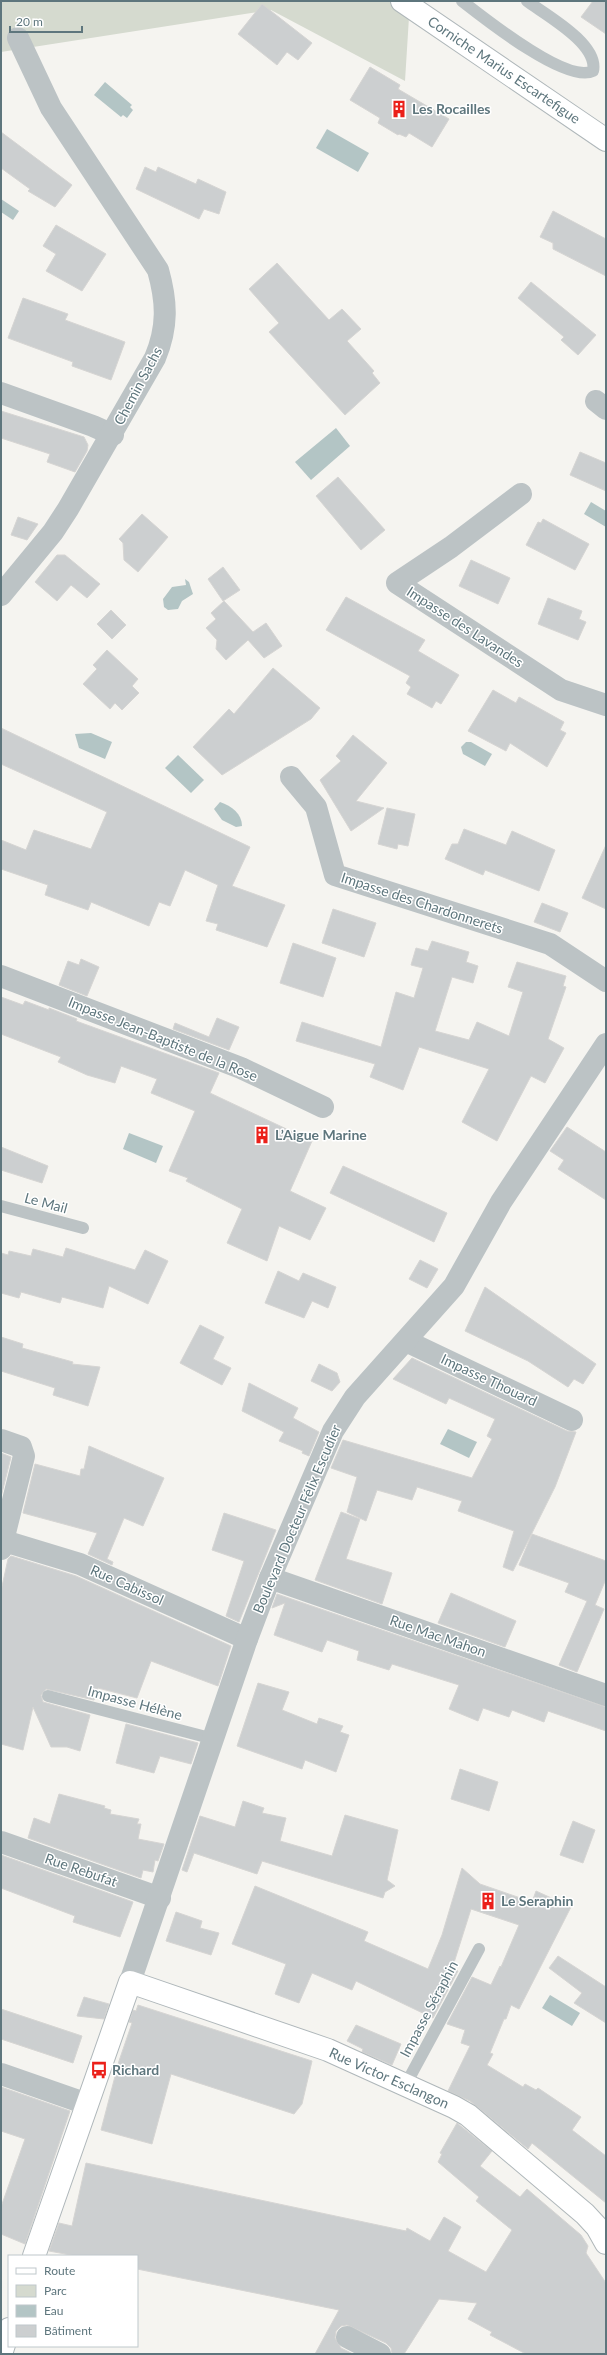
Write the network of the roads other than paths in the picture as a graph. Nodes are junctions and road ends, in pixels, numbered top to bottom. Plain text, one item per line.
1 (402, 1) edge
2 (462, 1) edge
3 (527, 1) edge
4 (18, 38) dead end
5 (606, 140) edge
6 (1, 393) edge
7 (113, 435) junction
8 (521, 494) dead end
9 (1, 595) edge
10 (606, 705) edge
11 (291, 777) dead end
12 (1, 976) edge
13 (606, 981) edge
14 (606, 1044) edge
15 (323, 1107) dead end
16 (1, 1206) edge
17 (83, 1228) dead end
18 (406, 1340) junction
19 (572, 1420) dead end
20 (1, 1440) edge
21 (2, 1543) edge
22 (270, 1578) junction
23 (247, 1639) junction
24 (606, 1694) edge
25 (48, 1696) dead end
26 (214, 1739) junction
27 (1, 1842) edge
28 (160, 1898) junction
29 (478, 1949) dead end
30 (130, 1982) junction
31 (1, 2074) edge
32 (406, 2084) junction
33 (87, 2104) junction
34 (606, 2242) edge
35 (34, 2255) edge
36 (8, 2332) edge
37 (347, 2337) dead end
38 (1, 2354) edge
39 (380, 2354) edge

1 - 5 main road, Corniche Marius Escartefigue
2 - 3 lane
4 - 7 street, Chemin Sachs
6 - 7 street
7 - 9 street, Chemin Sachs
8 - 10 street, Impasse des Lavandes
11 - 13 street, Impasse des Chardonnerets
12 - 15 street, Impasse Jean-Baptiste de la Rose
14 - 18 street, Boulevard Docteur Félix Escudier
16 - 17 lane, Le Mail
18 - 19 street, Impasse Thouard
18 - 22 street, Boulevard Docteur Félix Escudier
20 - 21 street
21 - 23 street, Rue Cabissol
22 - 23 street, Boulevard Docteur Félix Escudier
22 - 24 street, Rue Mac Mahon
23 - 26 street, Boulevard Docteur Félix Escudier
25 - 26 lane, Impasse Hélène
26 - 28 street, Boulevard Docteur Félix Escudier
27 - 28 street, Rue Rebufat
28 - 30 street, Boulevard Docteur Félix Escudier
29 - 32 lane, Impasse Séraphin
30 - 32 main road, Rue Victor Esclangon
30 - 33 main road
31 - 33 street
32 - 34 main road, Rue Victor Esclangon
33 - 35 main road
36 - 38 main road
37 - 39 street

